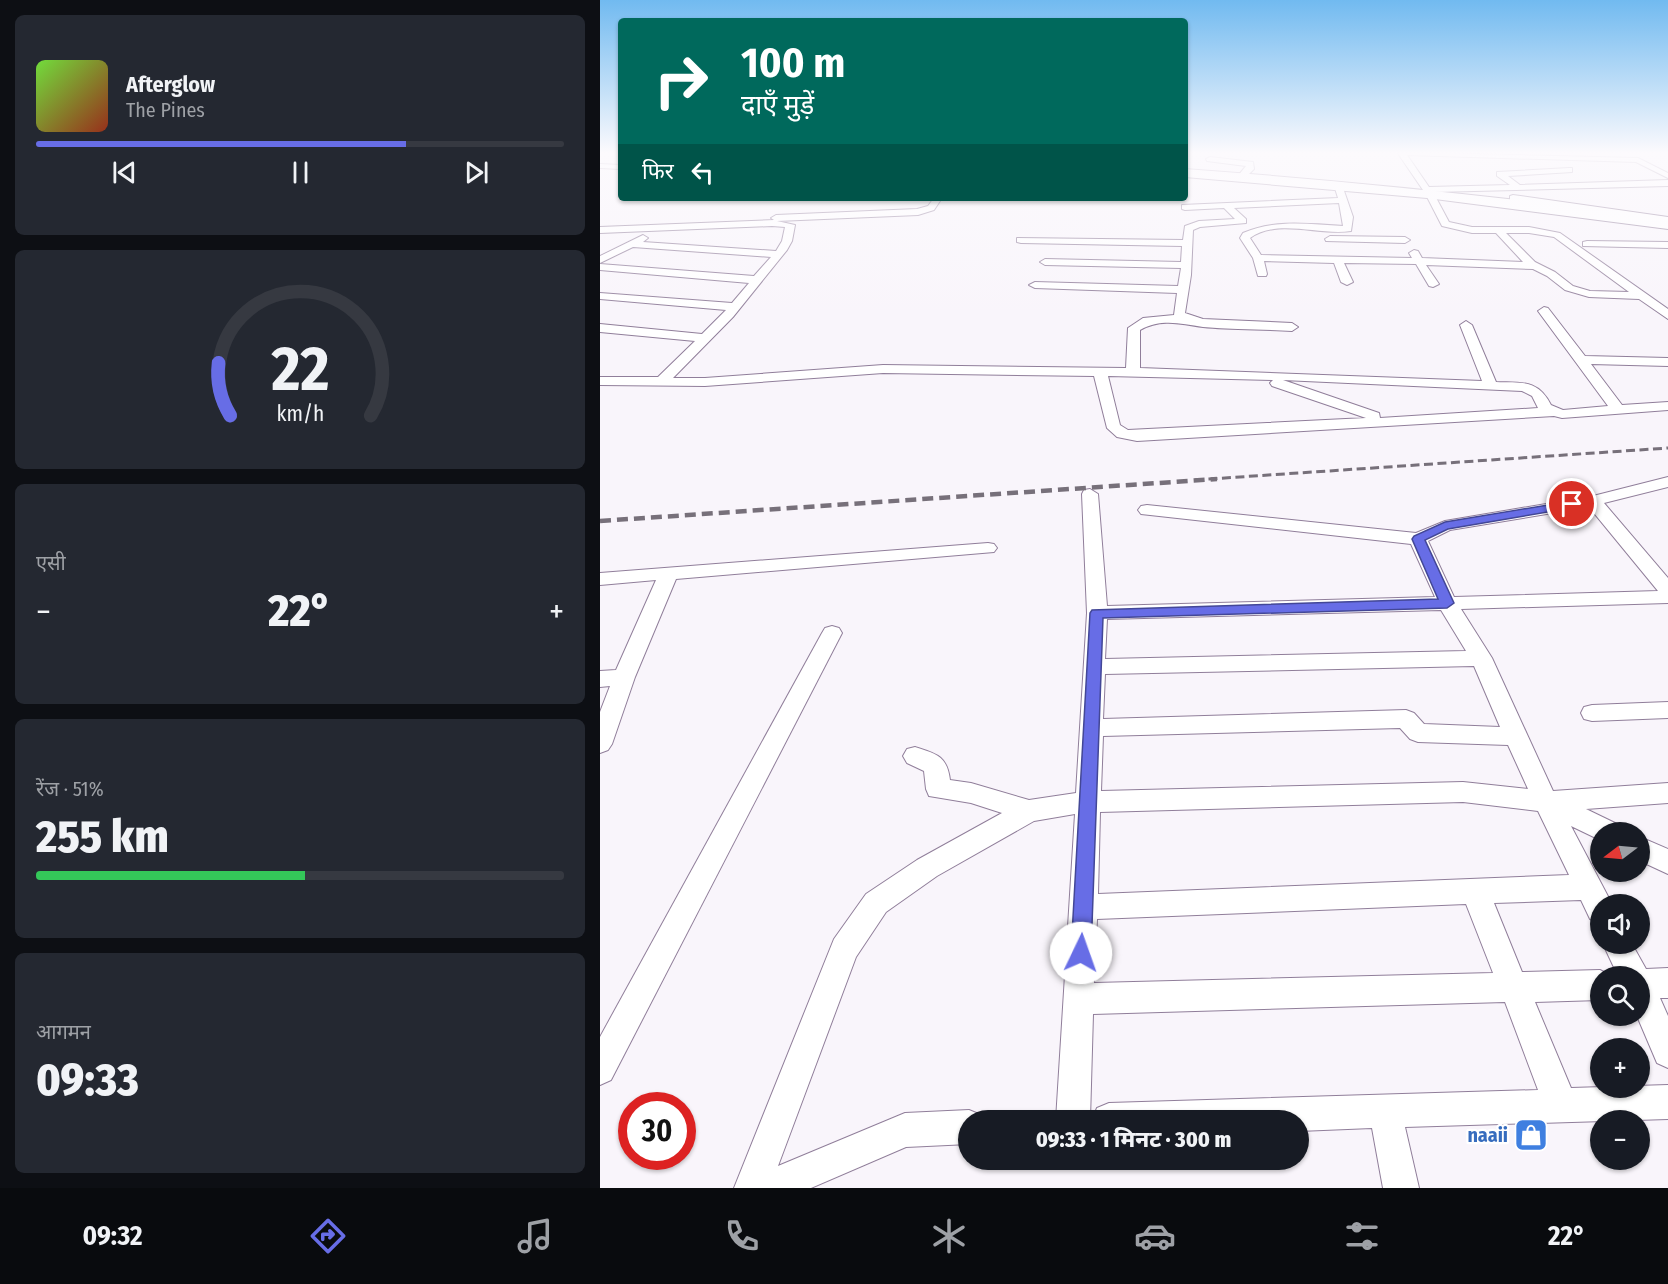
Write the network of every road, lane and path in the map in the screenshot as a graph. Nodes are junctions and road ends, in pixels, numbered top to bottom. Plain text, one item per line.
1 (930, 207) edge
2 (1229, 207) edge
3 (1345, 207) edge
4 (1436, 207) edge
5 (1540, 207) edge
6 (1558, 207) edge
7 (1569, 207) edge
8 (1348, 217) junction
9 (1243, 221) junction
10 (600, 224) edge
11 (1668, 224) edge
12 (663, 227) junction
13 (1399, 229) dead end
14 (600, 230) edge
15 (1499, 231) junction
16 (1245, 238) junction
17 (1279, 238) dead end
18 (1313, 239) dead end
19 (1022, 240) dead end
20 (1405, 240) junction
21 (1187, 243) junction
22 (631, 244) junction
23 (1587, 244) dead end
24 (1668, 245) edge
25 (779, 254) junction
26 (1258, 258) junction
27 (600, 260) edge
28 (1338, 260) junction
29 (1419, 261) junction
30 (1045, 262) dead end
31 (1186, 265) junction
32 (1535, 266) junction
33 (600, 267) edge
34 (1262, 274) dead end
35 (757, 280) junction
36 (1347, 282) dead end
37 (1432, 284) dead end
38 (1035, 285) dead end
39 (1183, 290) junction
40 (600, 296) edge
41 (1641, 296) junction
42 (735, 307) junction
43 (1544, 311) dead end
44 (1667, 313) edge
45 (1184, 318) junction
46 (1466, 325) dead end
47 (1292, 327) dead end
48 (600, 328) edge
49 (705, 338) junction
50 (1581, 360) junction
51 (1668, 362) edge
52 (1100, 372) junction
53 (1133, 373) junction
54 (1255, 375) junction
55 (600, 381) edge
56 (660, 382) junction
57 (1491, 386) junction
58 (1668, 406) edge
59 (1618, 409) junction
60 (1553, 412) junction
61 (1385, 420) junction
62 (1668, 482) edge
63 (1090, 494) dead end
64 (1593, 501) junction
65 (1147, 510) dead end
66 (1418, 539) junction
67 (988, 548) dead end
68 (669, 573) junction
69 (600, 579) edge
70 (1668, 590) edge
71 (1668, 597) edge
72 (1447, 603) junction
73 (1097, 613) junction
74 (832, 633) dead end
75 (1481, 658) junction
76 (1094, 667) junction
77 (624, 677) junction
78 (600, 679) edge
79 (1668, 710) edge
80 (1592, 713) dead end
81 (1091, 728) junction
82 (1516, 736) junction
83 (600, 744) edge
84 (915, 756) dead end
85 (1668, 794) edge
86 (1088, 802) junction
87 (1546, 802) junction
88 (1029, 811) junction
89 (1590, 823) edge
90 (1650, 853) edge
91 (1668, 862) edge
92 (1475, 891) junction
93 (1592, 894) edge
94 (1590, 899) edge
95 (1083, 907) junction
96 (1668, 983) edge
97 (1590, 985) edge
98 (1650, 985) edge
99 (1514, 988) junction
100 (1079, 999) junction
101 (1650, 1010) edge
102 (1668, 1052) edge
103 (600, 1069) edge
104 (1668, 1101) edge
105 (1561, 1105) junction
106 (1073, 1110) edge
107 (1385, 1110) junction
108 (1309, 1113) edge
109 (958, 1128) edge
110 (752, 1188) edge
111 (769, 1188) edge
112 (1401, 1188) edge

1 - 10 street
2 - 9 street
3 - 8 street
4 - 15 street
5 - 11 street
6 - 11 highway
7 - 11 street
8 - 9 street
8 - 16 street
9 - 21 street
12 - 14 street
12 - 22 street
12 - 25 street
13 - 20 street
15 - 32 street
15 - 41 street
16 - 17 street
16 - 26 street
18 - 20 street
19 - 21 street
20 - 29 street
21 - 31 street
22 - 25 street
22 - 27 street
23 - 24 street
25 - 35 street
26 - 28 street
26 - 34 street
28 - 29 street
28 - 36 street
29 - 32 street
29 - 37 street
30 - 31 street
31 - 39 street
32 - 41 street
33 - 35 street
35 - 42 street
38 - 39 street
39 - 45 street
40 - 42 street
41 - 44 street
42 - 49 street
43 - 50 street
45 - 47 street
45 - 53 street
46 - 57 street
48 - 49 street
49 - 56 street
50 - 51 street
50 - 59 street
52 - 53 street
52 - 56 street
52 - 61 street
53 - 54 street
54 - 57 street
54 - 61 street
55 - 56 street
57 - 60 street
58 - 59 street
59 - 60 street
60 - 61 street
62 - 64 street
63 - 73 street
64 - 66 street
64 - 70 street
65 - 66 street
66 - 72 street
67 - 68 street
68 - 69 street
68 - 77 street
71 - 72 street
72 - 73 street
72 - 75 street
73 - 76 street
74 - 103 street
75 - 76 street
75 - 82 street
76 - 81 street
77 - 78 street
77 - 83 street
79 - 80 street
81 - 82 street
81 - 86 street
82 - 87 street
84 - 88 street
85 - 87 street
86 - 87 street
86 - 88 street
86 - 95 street
87 - 89 street
87 - 93 street
88 - 110 street
90 - 91 street
92 - 94 street
92 - 95 street
92 - 99 street
95 - 100 street
96 - 98 street
97 - 99 street
99 - 100 street
99 - 105 street
100 - 106 street
101 - 102 street
104 - 105 street
105 - 107 street
107 - 108 street
107 - 112 street
109 - 111 street

